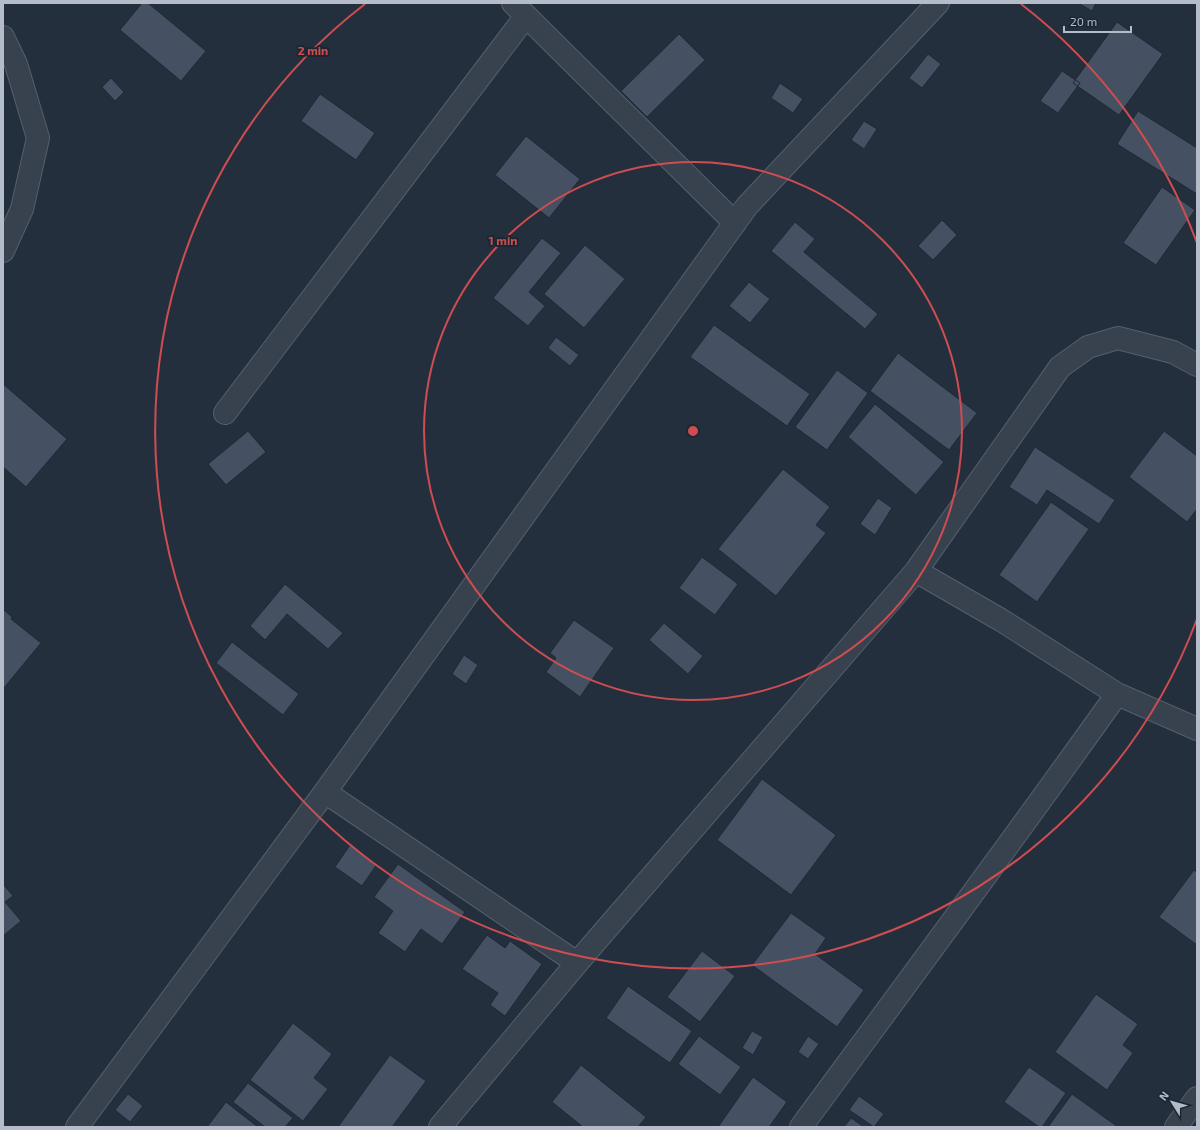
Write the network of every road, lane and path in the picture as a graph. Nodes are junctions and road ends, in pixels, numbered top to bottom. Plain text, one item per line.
1 (938, 3) edge
2 (520, 9) edge
3 (3, 37) edge
4 (735, 223) junction
5 (3, 251) edge
6 (1197, 365) edge
7 (225, 413) dead end
8 (916, 571) junction
9 (1117, 694) junction
10 (1197, 729) edge
11 (324, 792) junction
12 (576, 963) junction
13 (1197, 1098) edge
14 (77, 1127) edge
15 (440, 1127) edge
16 (801, 1127) edge
17 (1176, 1127) edge

1 - 4 street
2 - 4 street
2 - 7 street
3 - 5 street
4 - 11 street
6 - 8 street
8 - 9 street
8 - 12 street
9 - 10 street
9 - 16 street
11 - 12 street
11 - 14 street
12 - 15 street
13 - 17 street

